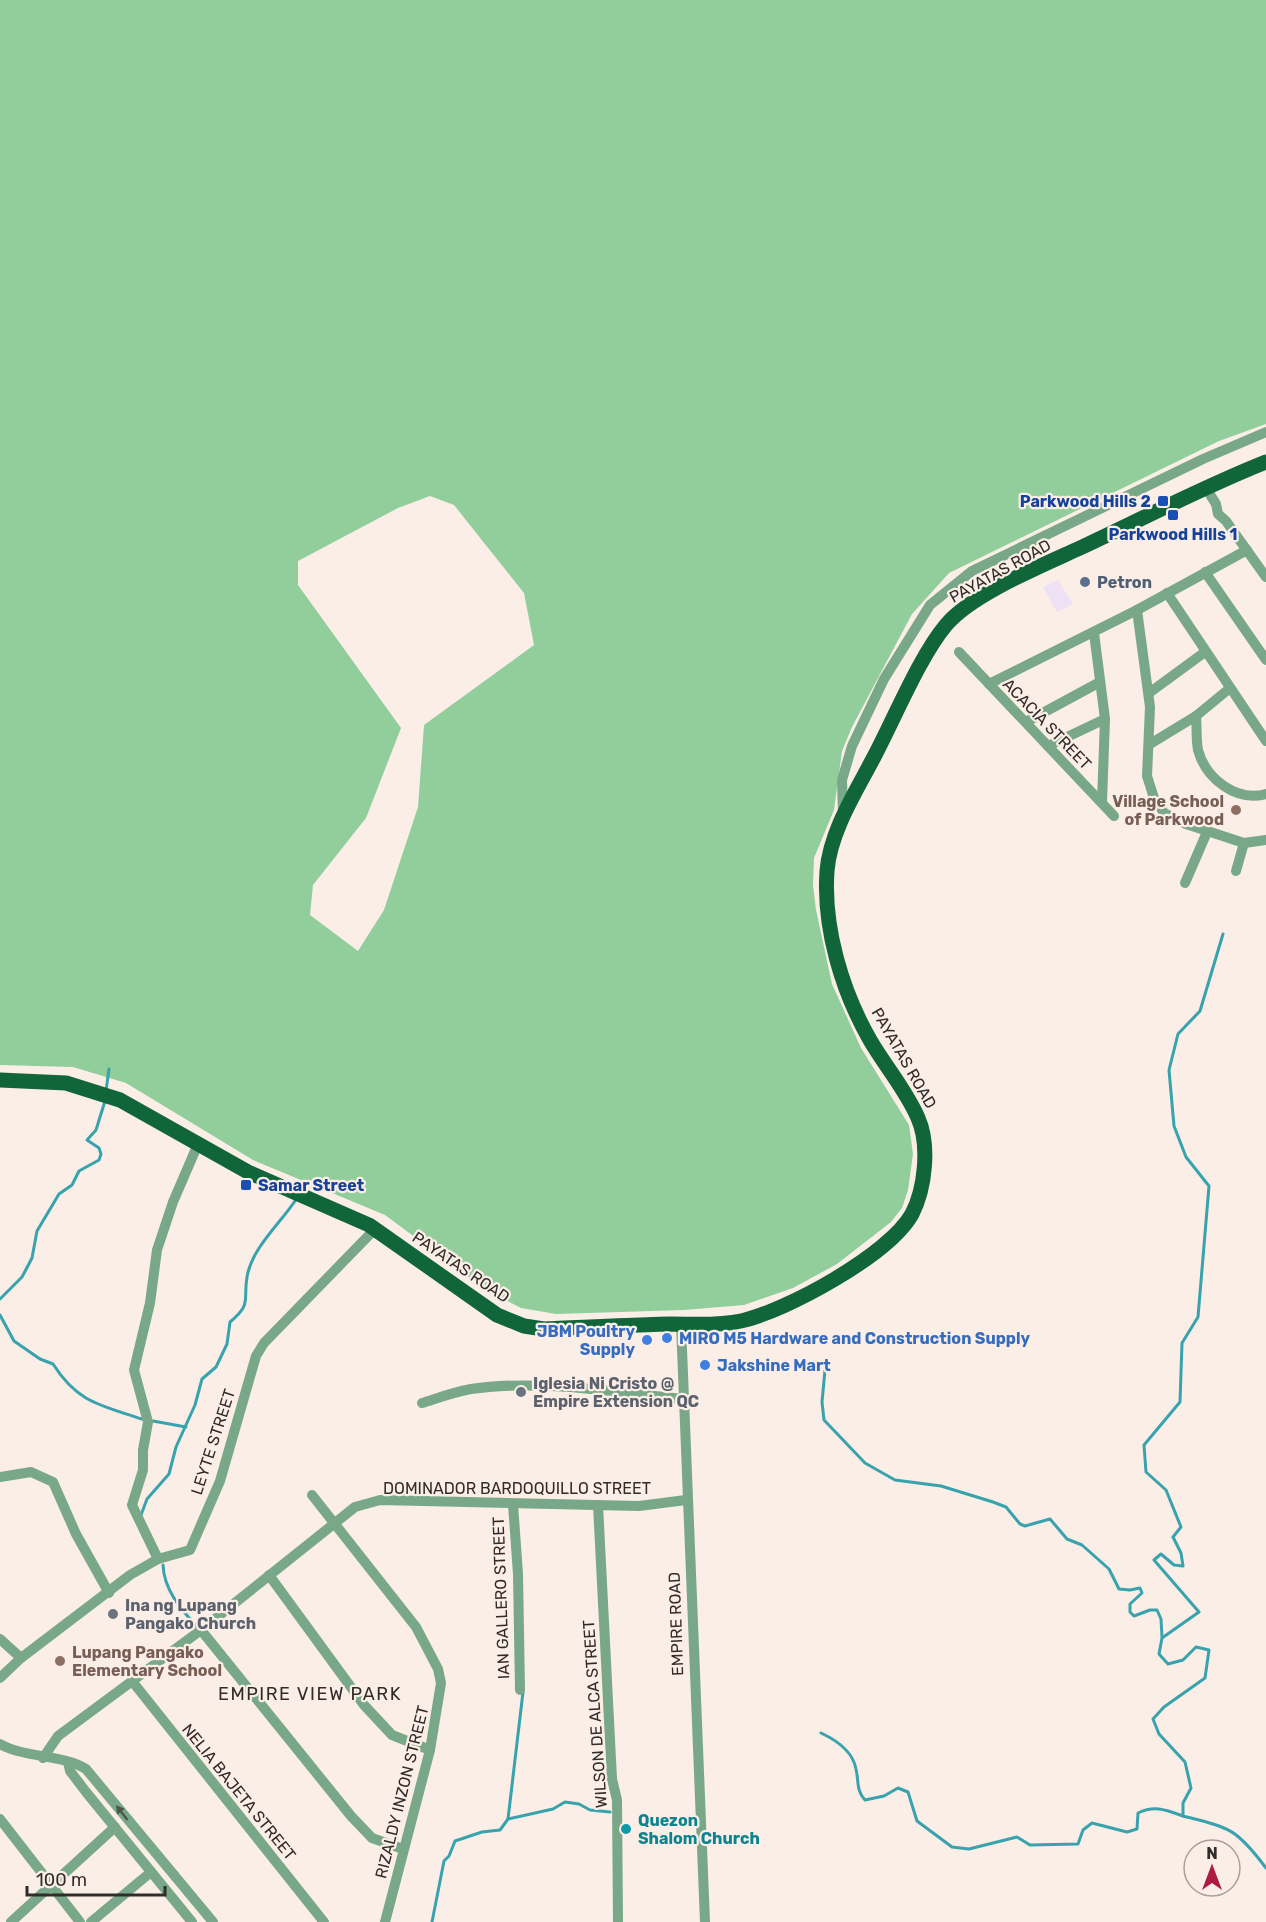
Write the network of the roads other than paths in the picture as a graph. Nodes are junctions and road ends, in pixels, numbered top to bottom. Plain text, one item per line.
1 (1266, 432) edge
2 (1266, 462) edge
3 (1206, 488) junction
4 (1247, 550) junction
5 (1205, 572) junction
6 (1266, 577) edge
7 (1167, 593) junction
8 (1137, 610) junction
9 (1094, 633) junction
10 (959, 652) dead end
11 (1206, 652) junction
12 (1266, 660) edge
13 (1100, 682) junction
14 (989, 684) junction
15 (1230, 688) junction
16 (1149, 693) junction
17 (1196, 716) junction
18 (1105, 719) junction
19 (1026, 722) junction
20 (1266, 741) edge
21 (1150, 744) junction
22 (1048, 746) junction
23 (1266, 794) edge
24 (1102, 802) junction
25 (1114, 816) dead end
26 (843, 818) junction
27 (1207, 832) junction
28 (1266, 840) edge
29 (1244, 843) junction
30 (1236, 870) dead end
31 (1185, 883) dead end
32 (0, 1080) edge
33 (198, 1144) junction
34 (375, 1229) junction
35 (681, 1324) junction
36 (683, 1399) junction
37 (422, 1403) dead end
38 (0, 1477) edge
39 (312, 1495) dead end
40 (686, 1500) junction
41 (513, 1504) junction
42 (598, 1505) junction
43 (335, 1522) junction
44 (158, 1559) junction
45 (269, 1575) junction
46 (109, 1593) junction
47 (201, 1630) junction
48 (0, 1639) edge
49 (21, 1658) junction
50 (0, 1678) edge
51 (132, 1681) junction
52 (520, 1690) dead end
53 (2, 1749) edge
54 (430, 1750) junction
55 (43, 1758) junction
56 (68, 1762) junction
57 (0, 1820) edge
58 (115, 1827) junction
59 (139, 1834) junction
60 (127, 1842) junction
61 (403, 1852) junction
62 (151, 1872) junction
63 (174, 1874) junction
64 (161, 1884) junction
65 (52, 1886) junction
66 (12, 1922) edge
67 (80, 1922) edge
68 (91, 1922) edge
69 (192, 1922) edge
70 (213, 1922) edge
71 (324, 1922) edge
72 (385, 1922) edge
73 (618, 1922) edge
74 (705, 1922) edge

1 - 26 street
2 - 3 main road, PAYATAS ROAD
3 - 4 street
3 - 26 main road, PAYATAS ROAD
4 - 5 street
4 - 6 street
5 - 7 street
5 - 12 street
7 - 8 street
7 - 11 street
8 - 9 street
8 - 16 street
9 - 13 street
9 - 14 street
10 - 14 street, ACACIA STREET
11 - 15 street
11 - 16 street
13 - 18 street
13 - 19 street
14 - 19 street, ACACIA STREET
15 - 17 street
15 - 20 street
16 - 21 street
17 - 21 street
17 - 23 street
18 - 22 street
18 - 24 street
19 - 22 street, ACACIA STREET
21 - 27 street
22 - 24 street, ACACIA STREET
24 - 25 street, ACACIA STREET
26 - 35 main road, PAYATAS ROAD
27 - 29 street
27 - 31 street
28 - 29 street
29 - 30 street
32 - 33 main road, PAYATAS ROAD
33 - 34 main road, PAYATAS ROAD
33 - 44 street
34 - 35 main road, PAYATAS ROAD
34 - 44 street, LEYTE STREET
35 - 36 street, EMPIRE ROAD
36 - 37 street
36 - 40 street, EMPIRE ROAD
38 - 46 street
39 - 43 street, RIZALDY INZON STREET
40 - 42 street, DOMINADOR BARDOQUILLO STREET
40 - 74 street, EMPIRE ROAD
41 - 42 street, DOMINADOR BARDOQUILLO STREET
41 - 43 street, DOMINADOR BARDOQUILLO STREET
41 - 52 street, IAN GALLERO STREET
42 - 73 street, WILSON DE ALCA STREET
43 - 45 street, DOMINADOR BARDOQUILLO STREET
43 - 54 street, RIZALDY INZON STREET
44 - 46 street, LEYTE STREET
45 - 47 street, DOMINADOR BARDOQUILLO STREET
45 - 54 street
46 - 49 street, LEYTE STREET
47 - 51 street, DOMINADOR BARDOQUILLO STREET
47 - 61 street
48 - 49 street
49 - 50 street, LEYTE STREET
51 - 55 street, DOMINADOR BARDOQUILLO STREET
51 - 71 street, NELIA BAJETA STREET
53 - 55 street
54 - 61 street, RIZALDY INZON STREET
55 - 56 street
56 - 58 street
59 -> 56 street
57 - 65 street
58 - 60 street
58 - 65 street
59 - 60 street
59 - 63 street
60 - 62 street
61 - 72 street, RIZALDY INZON STREET
62 - 64 street
62 - 68 street
63 - 64 street
63 - 70 street
64 - 69 street
65 - 66 street
65 - 67 street

